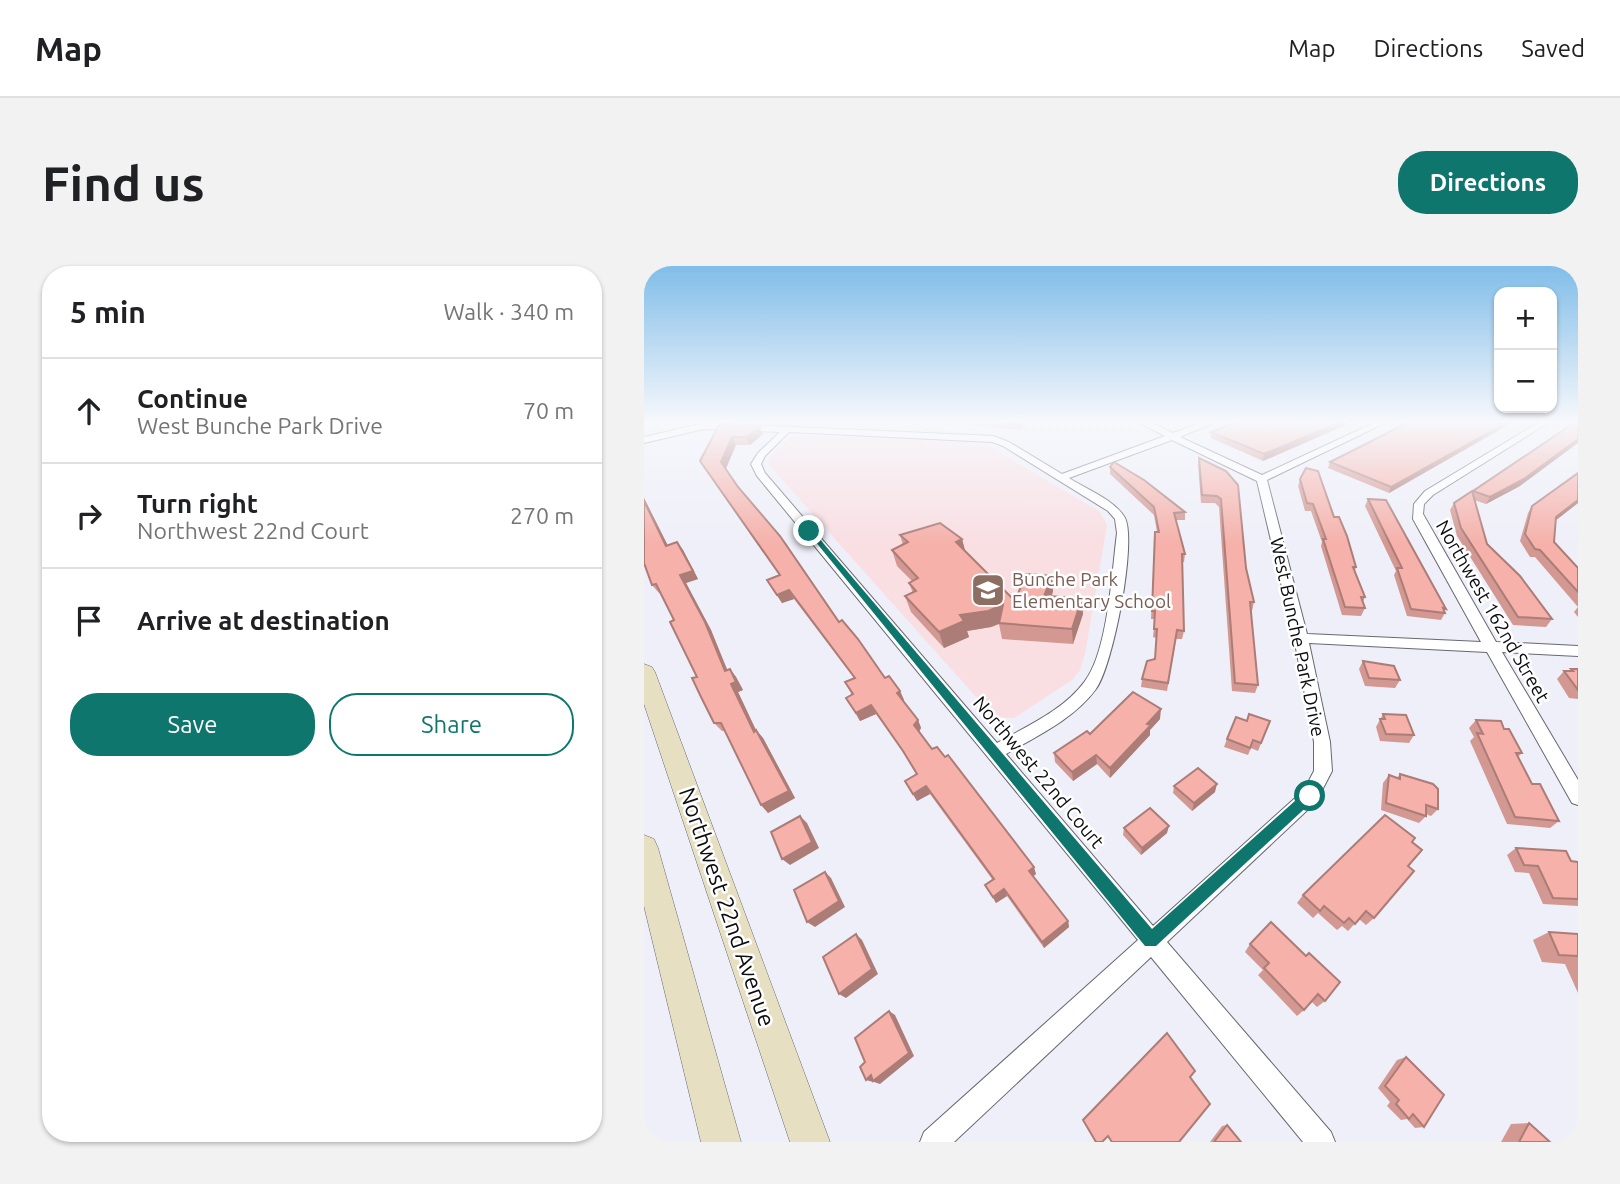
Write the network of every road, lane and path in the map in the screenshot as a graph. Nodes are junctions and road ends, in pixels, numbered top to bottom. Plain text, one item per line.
1 (757, 462) edge
2 (1035, 462) edge
3 (1104, 462) edge
4 (1227, 462) edge
5 (1298, 462) edge
6 (1480, 462) edge
7 (1063, 477) junction
8 (1262, 479) junction
9 (1301, 638) junction
10 (1492, 646) junction
11 (1578, 651) edge
12 (644, 673) edge
13 (996, 752) junction
14 (1578, 797) edge
15 (644, 848) edge
16 (1151, 940) junction
17 (721, 1142) edge
18 (810, 1142) edge
19 (934, 1142) edge
20 (1321, 1142) edge

1 - 13 street, Northwest 22nd Court
2 - 7 street
3 - 7 street
4 - 8 street
5 - 8 street
6 - 10 street, Northwest 162nd Street
7 - 13 street
8 - 9 street, West Bunche Park Drive
9 - 10 street
9 - 16 street, West Bunche Park Drive
10 - 11 street
10 - 14 street, Northwest 162nd Street
12 - 18 main road, Northwest 22nd Avenue
13 - 16 street, Northwest 22nd Court
15 - 17 main road
16 - 19 street, West Bunche Park Drive
16 - 20 street, Northwest 22nd Court

